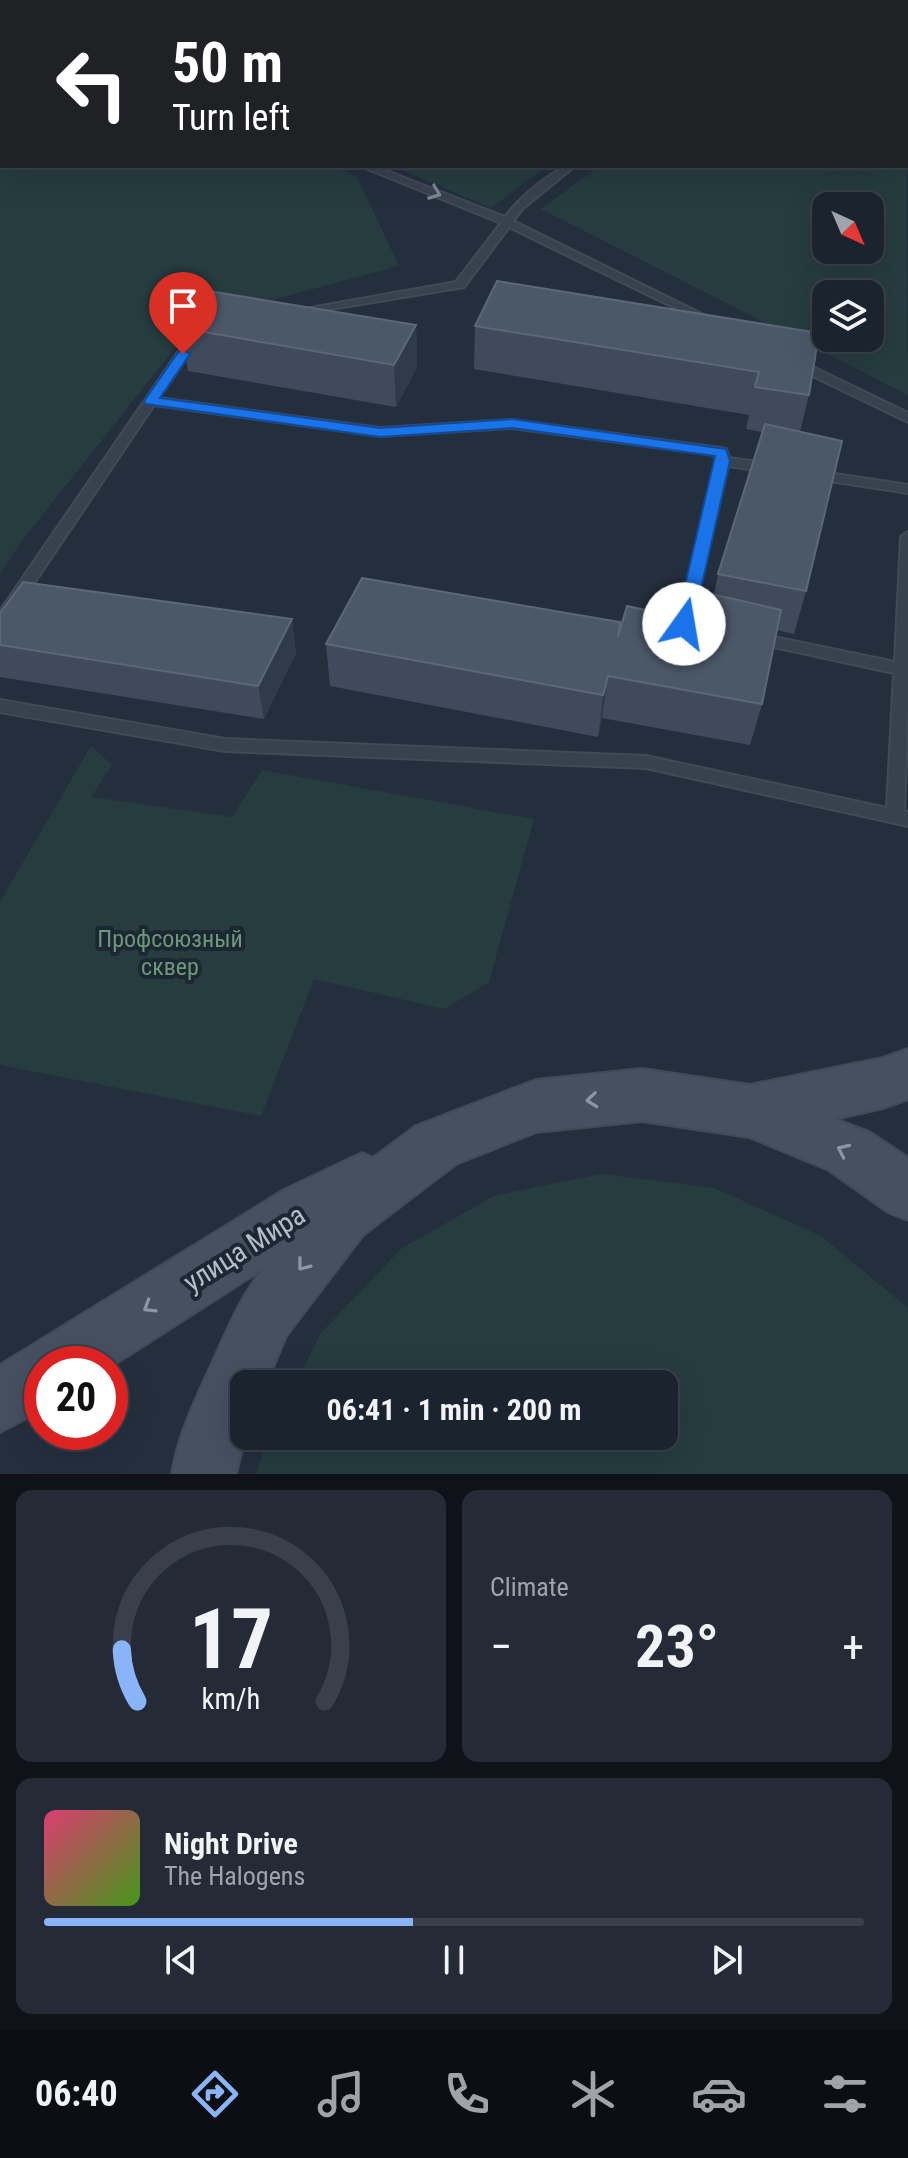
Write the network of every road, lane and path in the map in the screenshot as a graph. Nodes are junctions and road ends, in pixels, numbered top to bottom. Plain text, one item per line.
1 (370, 168) edge
2 (567, 168) edge
3 (505, 221) junction
4 (291, 314) edge
5 (215, 328) edge
6 (728, 329) edge
7 (783, 357) edge
8 (151, 401) junction
9 (908, 418) edge
10 (723, 461) junction
11 (785, 470) edge
12 (800, 473) edge
13 (908, 489) edge
14 (908, 537) edge
15 (0, 622) edge
16 (686, 629) edge
17 (747, 637) edge
18 (902, 669) junction
19 (0, 706) edge
20 (902, 818) edge
21 (908, 1074) edge
22 (750, 1111) junction
23 (436, 1145) junction
24 (908, 1192) edge
25 (87, 1346) edge
26 (24, 1386) edge
27 (0, 1401) edge
28 (204, 1474) edge

1 -> 3 lane
2 - 3 lane
3 - 4 lane
3 - 6 lane
5 - 8 lane
7 - 9 lane
8 - 10 lane
8 - 15 lane
10 - 11 lane
10 - 16 lane
12 - 13 lane
14 - 18 lane
17 - 18 lane
18 - 20 lane
19 - 20 lane
21 - 22 main road
22 -> 23 main road
24 -> 22 main road
23 -> 25 main road, улица Мира
23 -> 28 main road
26 - 27 main road

